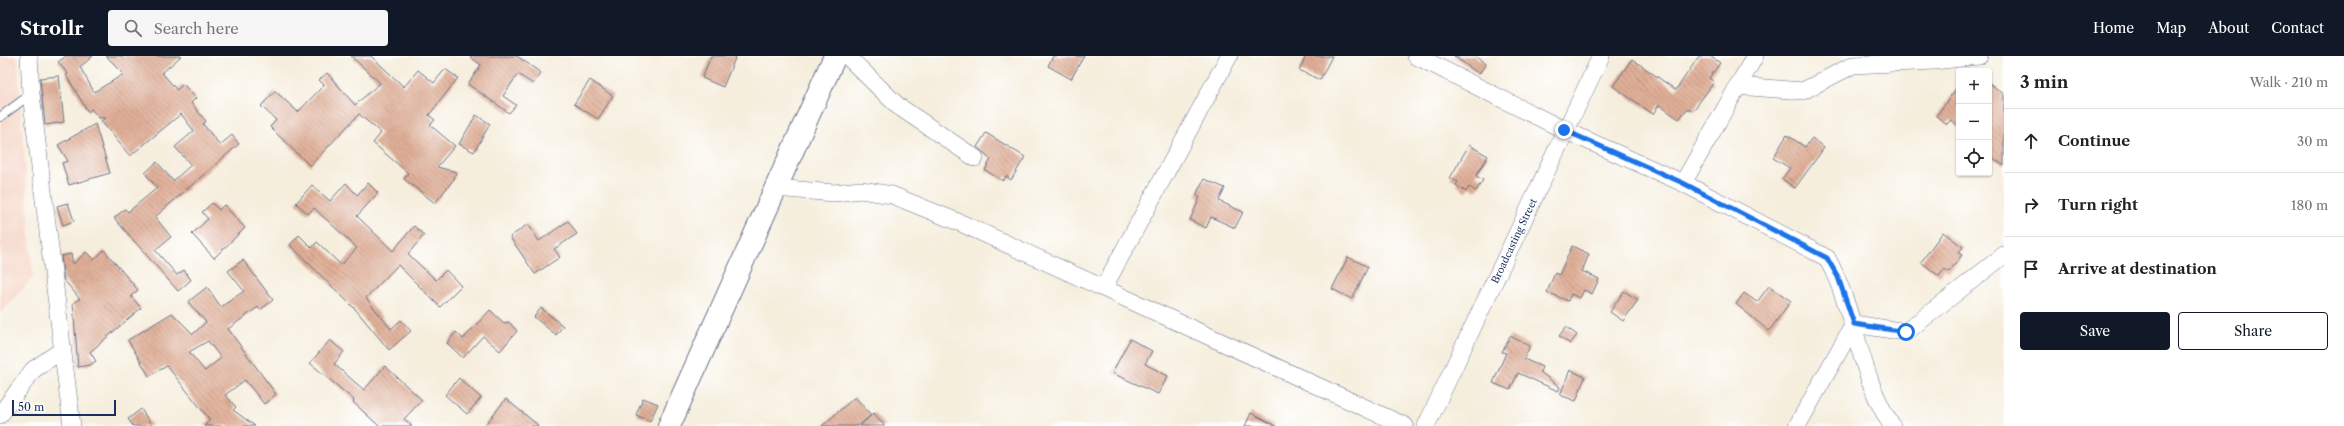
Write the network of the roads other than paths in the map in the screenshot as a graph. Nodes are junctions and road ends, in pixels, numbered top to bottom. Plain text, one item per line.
1 (29, 56) edge
2 (835, 56) edge
3 (847, 56) edge
4 (1229, 56) edge
5 (1416, 56) edge
6 (1601, 56) edge
7 (1755, 56) edge
8 (1980, 56) edge
9 (1737, 86) junction
10 (31, 94) junction
11 (0, 117) edge
12 (1564, 130) junction
13 (975, 158) dead end
14 (1683, 183) junction
15 (775, 188) junction
16 (2004, 255) edge
17 (1104, 287) junction
18 (1854, 324) junction
19 (62, 350) junction
20 (0, 416) edge
21 (72, 426) edge
22 (669, 426) edge
23 (1405, 426) edge
24 (1426, 426) edge
25 (1797, 426) edge
26 (1892, 426) edge

1 - 10 street
2 - 15 main road
3 - 13 street
4 - 17 street
5 - 12 street
6 - 12 street, Broadcasting Street
7 - 9 street
8 - 9 street
9 - 14 street
10 - 11 lane
10 - 19 street
12 - 14 street
12 - 24 street, Broadcasting Street
14 - 18 street
15 - 17 street
15 - 22 main road
16 - 18 street
17 - 23 street
18 - 25 street
18 - 26 street
19 - 20 street
19 - 21 street

